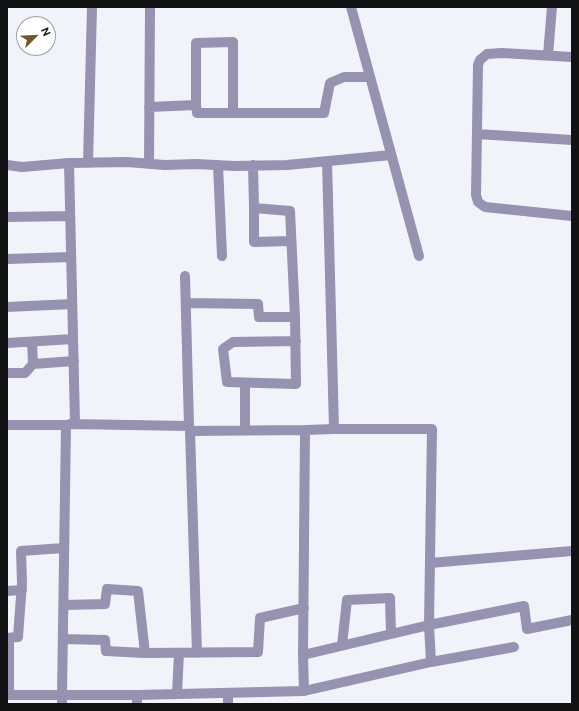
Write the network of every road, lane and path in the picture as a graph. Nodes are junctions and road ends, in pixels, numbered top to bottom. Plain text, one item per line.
1 (92, 7) edge
2 (150, 7) edge
3 (351, 7) edge
4 (552, 7) edge
5 (548, 55) junction
6 (572, 57) edge
7 (370, 77) junction
8 (196, 105) junction
9 (149, 107) junction
10 (233, 113) junction
11 (477, 134) junction
12 (572, 140) edge
13 (391, 155) junction
14 (327, 161) junction
15 (69, 163) junction
16 (88, 163) junction
17 (149, 164) junction
18 (7, 165) edge
19 (218, 165) junction
20 (253, 165) junction
21 (254, 208) junction
22 (70, 216) junction
23 (572, 216) edge
24 (7, 217) edge
25 (291, 241) junction
26 (222, 256) dead end
27 (418, 256) dead end
28 (71, 257) junction
29 (7, 259) edge
30 (185, 276) dead end
31 (186, 303) junction
32 (72, 304) junction
33 (7, 307) edge
34 (295, 317) junction
35 (73, 339) junction
36 (296, 340) junction
37 (32, 342) junction
38 (7, 343) edge
39 (74, 361) junction
40 (33, 364) junction
41 (7, 373) edge
42 (245, 383) junction
43 (71, 424) junction
44 (7, 425) edge
45 (190, 429) junction
46 (245, 430) junction
47 (305, 430) junction
48 (334, 430) junction
49 (64, 548) junction
50 (572, 551) edge
51 (430, 563) junction
52 (7, 590) edge
53 (22, 590) junction
54 (64, 605) junction
55 (304, 608) junction
56 (572, 620) edge
57 (429, 625) junction
58 (391, 634) junction
59 (8, 638) edge
60 (63, 639) junction
61 (342, 646) junction
62 (514, 647) dead end
63 (145, 653) junction
64 (179, 653) junction
65 (196, 653) junction
66 (303, 655) junction
67 (431, 662) junction
68 (304, 691) junction
69 (228, 693) junction
70 (177, 694) junction
71 (8, 695) edge
72 (62, 700) edge
73 (137, 700) edge
74 (228, 704) edge

1 - 16 street
2 - 9 street
3 - 7 street
4 - 5 street
5 - 6 street
5 - 11 street
7 - 10 street
7 - 13 street
8 - 9 street
8 - 10 street
8 - 10 street
9 - 17 street
11 - 12 street
11 - 23 street
13 - 14 street
13 - 27 street
14 - 20 street
14 - 48 street
15 - 16 street
15 - 18 street
15 - 22 street
16 - 17 street
17 - 19 street
19 - 20 street
19 - 26 street
20 - 21 street
21 - 25 street
21 - 25 street
22 - 24 street
22 - 28 street
25 - 34 street
28 - 29 street
28 - 32 street
30 - 31 street
31 - 34 street
31 - 45 street
32 - 33 street
32 - 35 street
34 - 36 street
35 - 37 street
35 - 39 street
36 - 42 street
36 - 42 street
37 - 38 street
37 - 40 street
39 - 40 street
39 - 43 street
40 - 41 street
42 - 46 street
43 - 44 street
43 - 45 street
43 - 49 street
45 - 46 street
45 - 65 street
46 - 47 street
47 - 48 street
47 - 55 street
48 - 51 street
49 - 53 street
49 - 54 street
50 - 51 street
51 - 57 street
52 - 53 street
53 - 59 street
54 - 60 street
54 - 63 street
55 - 65 street
55 - 66 street
56 - 57 street
57 - 58 street
57 - 67 street
58 - 61 street
58 - 61 street
59 - 71 street
60 - 63 street
60 - 72 street
61 - 66 street
62 - 67 street
63 - 64 street
64 - 65 street
64 - 70 street
66 - 68 street
67 - 68 street
68 - 69 street
69 - 70 street
69 - 74 street
70 - 73 street
71 - 72 street
72 - 73 street

